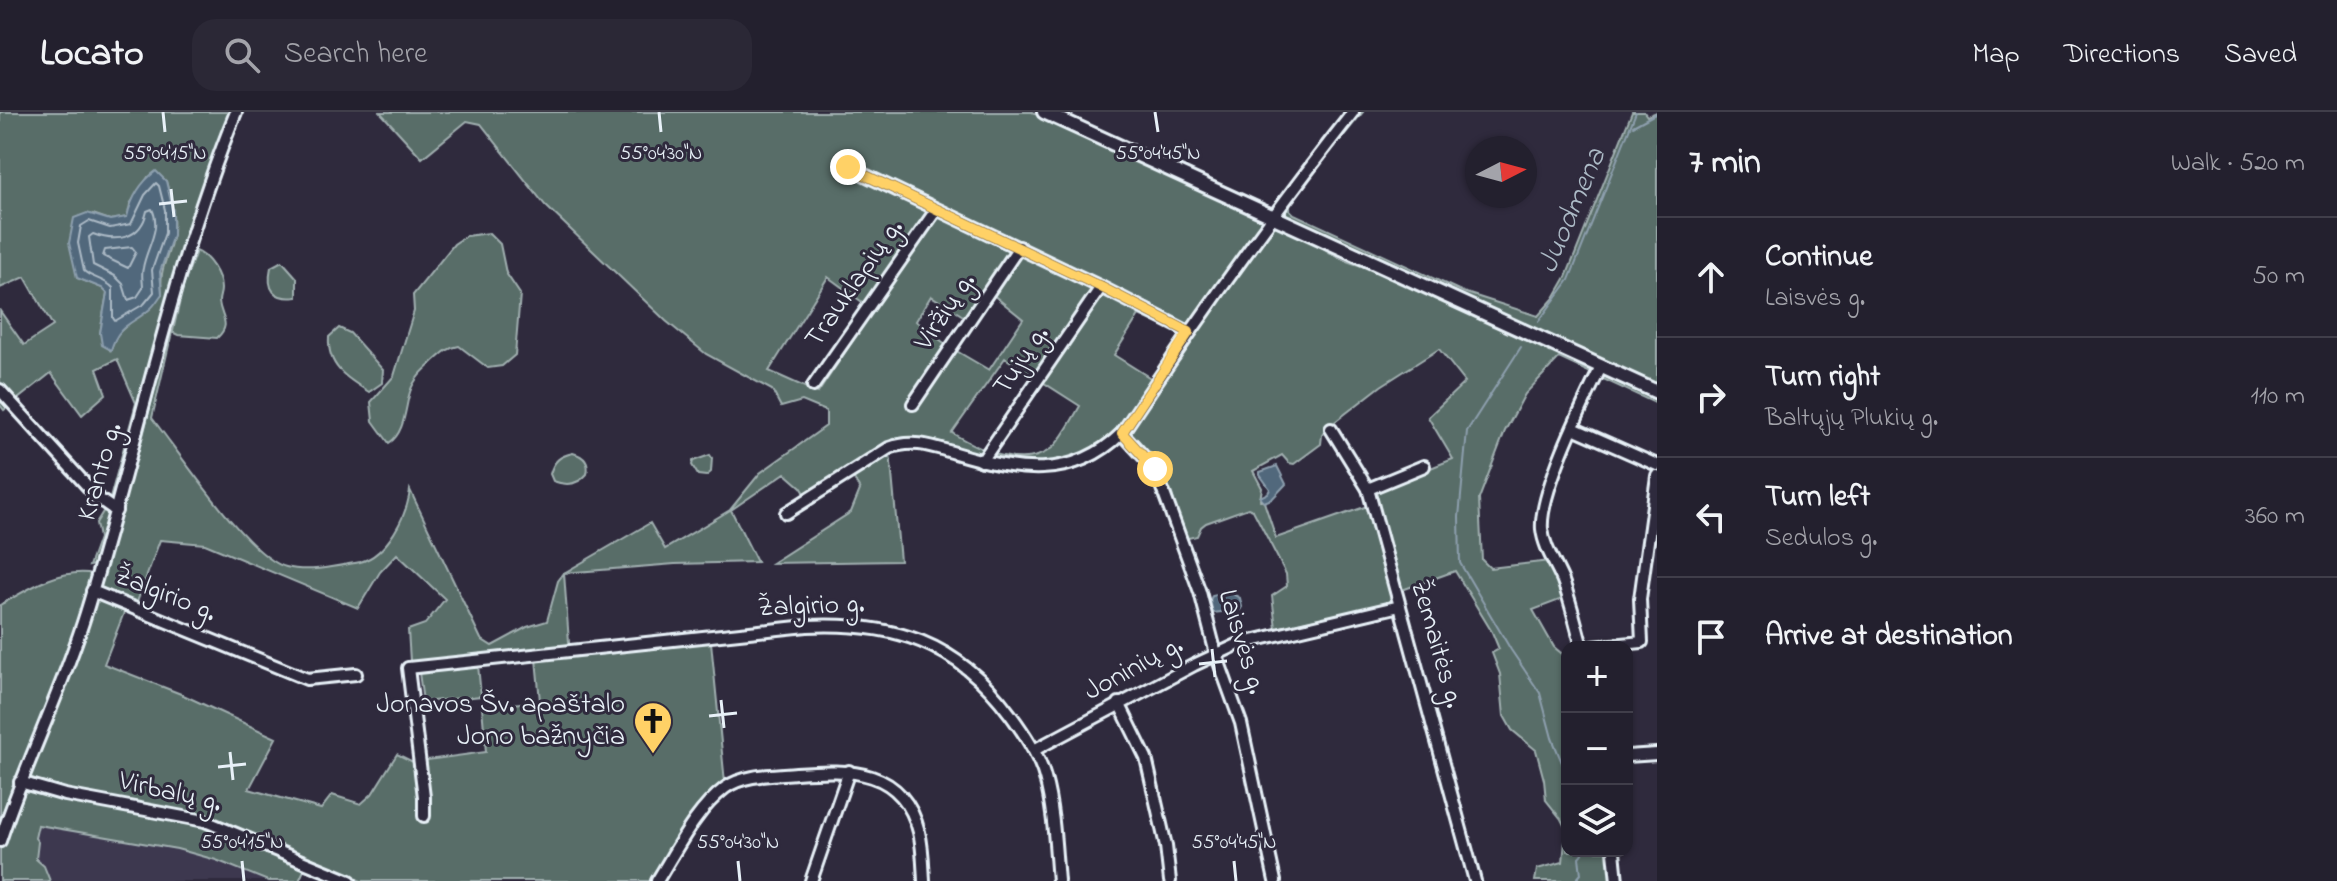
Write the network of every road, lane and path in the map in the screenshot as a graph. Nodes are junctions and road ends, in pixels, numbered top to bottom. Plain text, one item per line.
1 (236, 112) edge
2 (1044, 112) edge
3 (1353, 112) edge
4 (848, 167) dead end
5 (936, 210) junction
6 (1271, 216) junction
7 (1019, 247) junction
8 (1101, 287) junction
9 (1189, 332) junction
10 (1601, 367) junction
11 (813, 386) dead end
12 (0, 390) edge
13 (1657, 392) edge
14 (913, 404) dead end
15 (1573, 428) junction
16 (1331, 429) dead end
17 (1122, 433) junction
18 (982, 461) junction
19 (1657, 465) edge
20 (1424, 466) dead end
21 (1657, 476) edge
22 (1368, 489) junction
23 (116, 511) junction
24 (786, 513) dead end
25 (92, 591) junction
26 (1400, 606) junction
27 (1580, 641) edge
28 (1633, 643) edge
29 (1216, 654) junction
30 (356, 674) dead end
31 (1119, 703) junction
32 (1034, 750) junction
33 (1657, 754) edge
34 (1633, 756) edge
35 (849, 771) junction
36 (20, 782) junction
37 (424, 816) dead end
38 (0, 841) edge
39 (1615, 857) edge
40 (350, 881) edge
41 (657, 881) edge
42 (811, 881) edge
43 (924, 881) edge
44 (1058, 881) edge
45 (1170, 881) edge
46 (1275, 881) edge
47 (1475, 881) edge
48 (1617, 881) edge

1 - 23 street, Kranto g.
2 - 6 main road
3 - 6 street
4 - 5 street
5 - 7 street
5 - 11 street, Trauklapių g.
6 - 9 street
6 - 10 main road
7 - 8 street
7 - 14 street, Viržių g.
8 - 9 street
8 - 18 street, Tujų g.
9 - 17 street
10 - 13 main road
10 - 15 street
12 - 23 street
15 - 19 street
15 - 27 street
16 - 22 street, Žemaitės g.
17 - 18 street
17 - 29 street, Laisvės g.
18 - 24 street
20 - 22 street
21 - 28 street
22 - 26 street, Žemaitės g.
23 - 25 street, Kranto g.
25 - 30 street, Žalgirio g.
25 - 36 street, Kranto g.
26 - 29 street, Joninių g.
26 - 47 street, Žemaitės g.
29 - 31 street, Joninių g.
29 - 46 street, Laisvės g.
31 - 32 street, Joninių g.
31 - 45 street
32 - 37 street, Žalgirio g.
32 - 44 street, Žalgirio g.
33 - 34 street
35 - 41 street
35 - 42 street
35 - 43 street
36 - 38 street, Kranto g.
36 - 40 street, Virbalų g.
39 - 48 street

